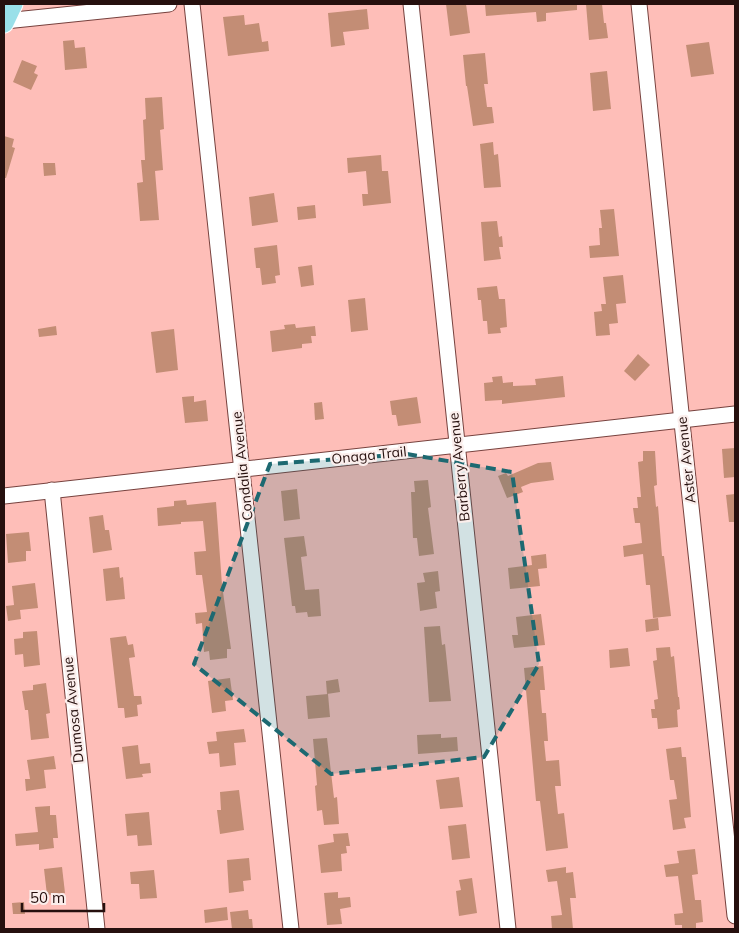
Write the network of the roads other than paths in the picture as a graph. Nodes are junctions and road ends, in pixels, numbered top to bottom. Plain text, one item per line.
1 (13, 4) edge
2 (169, 4) edge
3 (192, 4) edge
4 (411, 4) edge
5 (639, 4) edge
6 (4, 22) edge
7 (735, 414) edge
8 (682, 420) junction
9 (457, 445) junction
10 (242, 469) junction
11 (52, 490) junction
12 (4, 496) edge
13 (735, 916) edge
14 (96, 929) edge
15 (290, 929) edge
16 (508, 929) edge

1 - 6 main road
2 - 6 street
3 - 10 street, Condalia Avenue
4 - 9 street, Barberry Avenue
5 - 8 street, Aster Avenue
7 - 8 street, Onaga Trail
8 - 9 street, Onaga Trail
8 - 13 street, Aster Avenue
9 - 10 street, Onaga Trail
9 - 16 street, Barberry Avenue
10 - 11 street, Onaga Trail
10 - 15 street, Condalia Avenue
11 - 12 street, Onaga Trail
11 - 14 street, Dumosa Avenue

